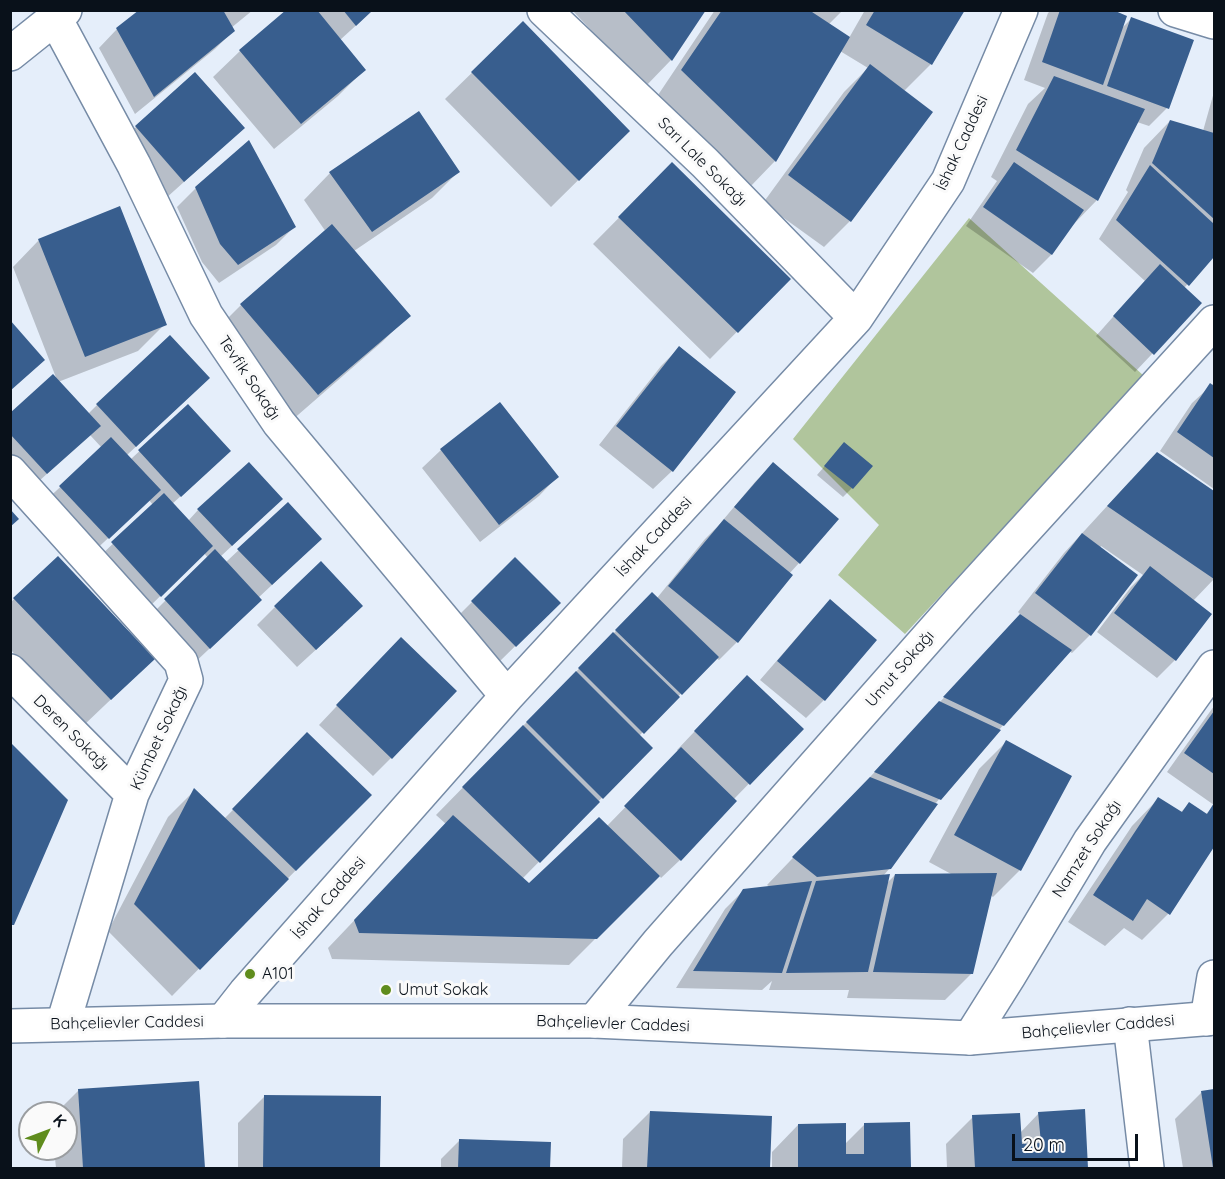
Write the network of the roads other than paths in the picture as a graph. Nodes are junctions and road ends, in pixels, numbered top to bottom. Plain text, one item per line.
1 (544, 10) edge
2 (1021, 10) edge
3 (1175, 10) edge
4 (60, 14) edge
5 (1215, 22) edge
6 (10, 54) edge
7 (856, 318) junction
8 (1215, 322) edge
9 (10, 472) edge
10 (1215, 667) edge
11 (10, 671) edge
12 (507, 696) junction
13 (132, 794) junction
14 (1215, 977) edge
15 (1211, 1018) edge
16 (222, 1021) junction
17 (594, 1021) junction
18 (63, 1024) junction
19 (1130, 1024) junction
20 (10, 1026) edge
21 (970, 1038) junction
22 (1147, 1168) edge

1 - 7 street, Sarı Lale Sokağı
2 - 7 street, İshak Caddesi
3 - 5 street
4 - 6 street
4 - 12 street, Tevfik Sokağı
7 - 12 street, İshak Caddesi
8 - 17 street, Umut Sokağı
9 - 13 street, Kümbet Sokağı
10 - 21 street, Namzet Sokağı
11 - 13 street, Deren Sokağı
12 - 16 street, İshak Caddesi
13 - 18 street, Kümbet Sokağı
14 - 15 street
15 - 19 street, Bahçelievler Caddesi
16 - 17 street, Bahçelievler Caddesi
16 - 18 street, Bahçelievler Caddesi
17 - 21 street, Bahçelievler Caddesi
18 - 20 street, Bahçelievler Caddesi
19 - 21 street, Bahçelievler Caddesi
19 - 22 street

